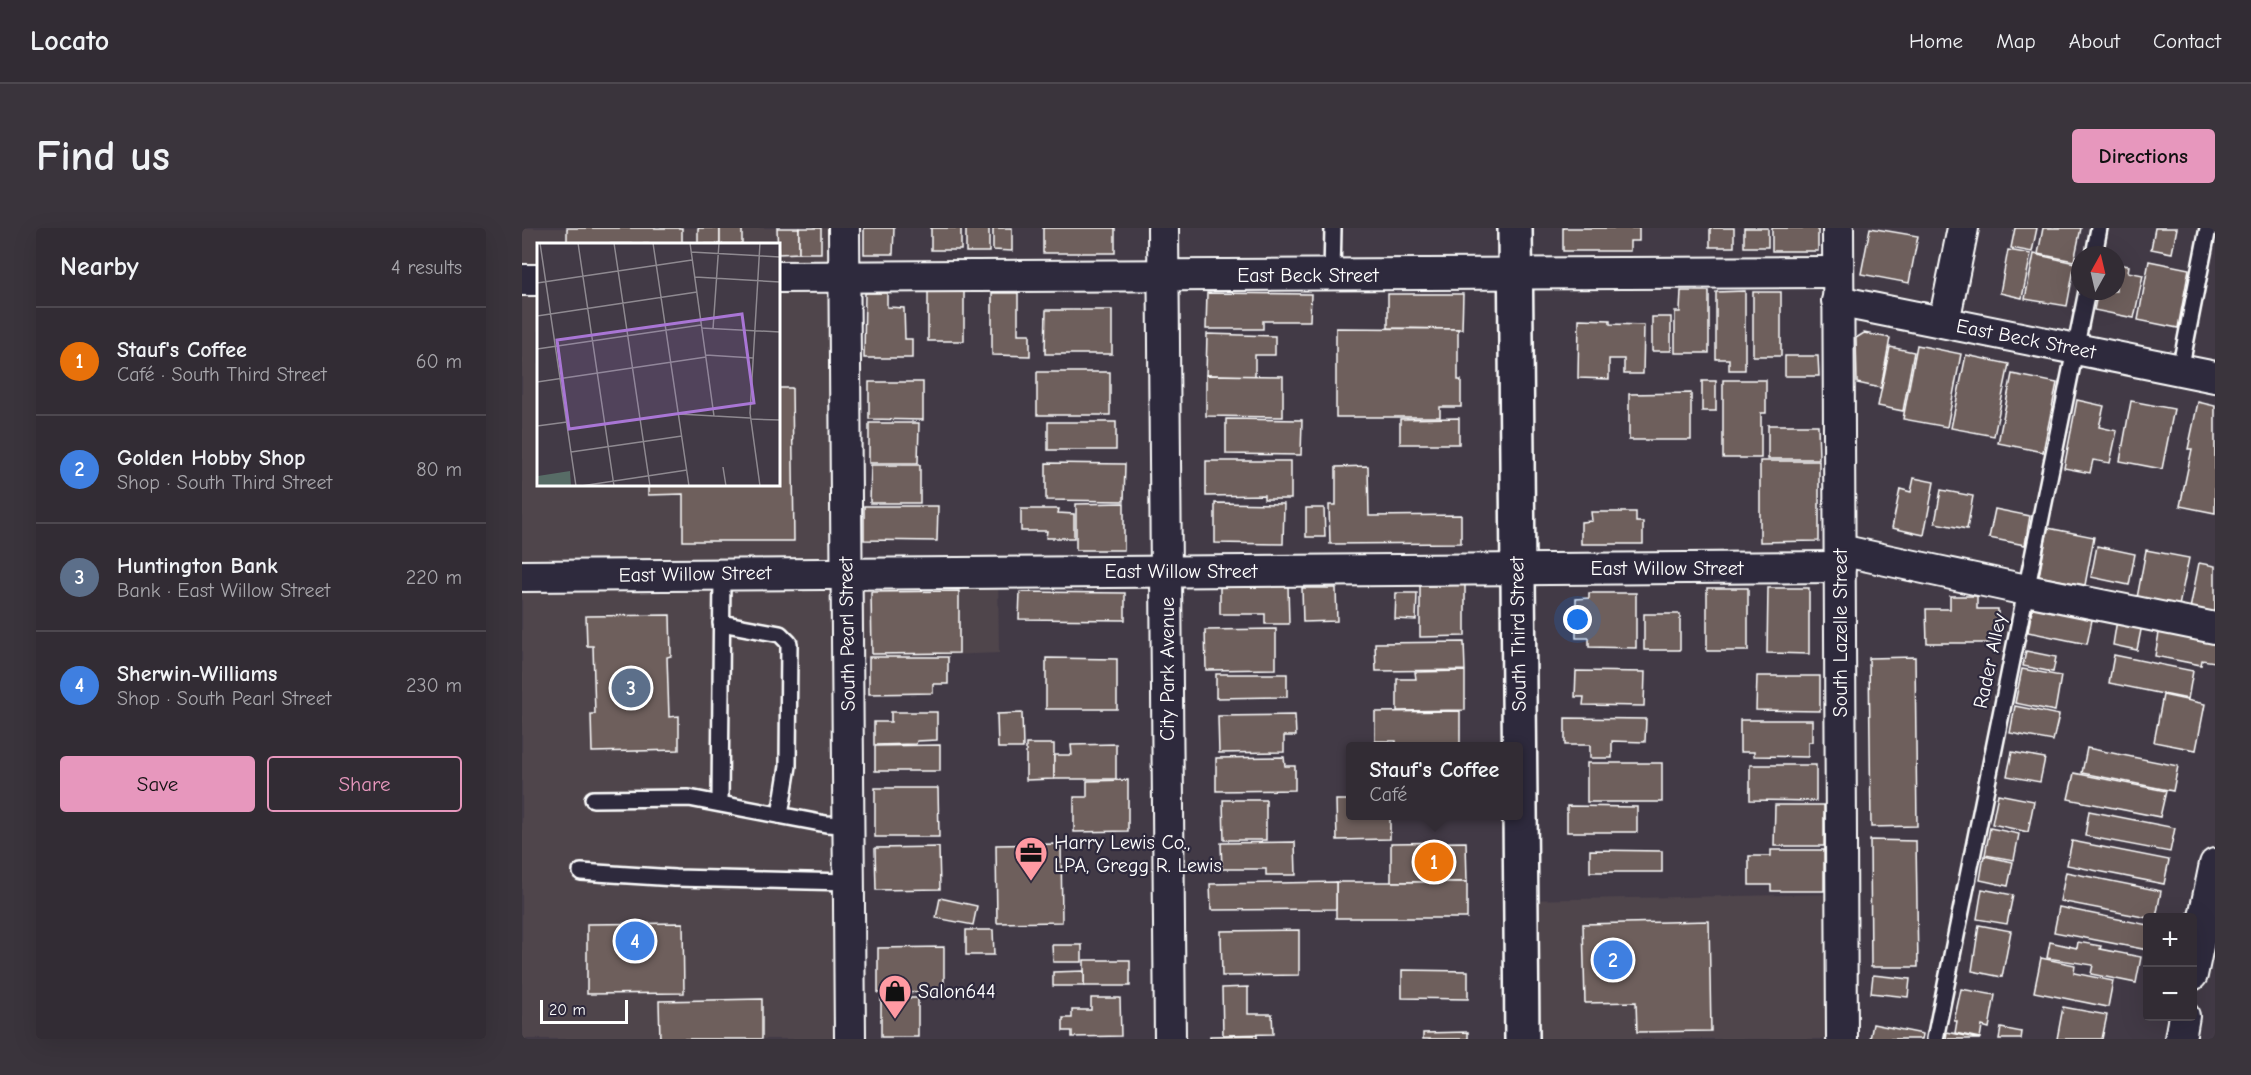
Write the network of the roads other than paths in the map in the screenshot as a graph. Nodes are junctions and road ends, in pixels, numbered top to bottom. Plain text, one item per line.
1 (844, 228) edge
2 (1163, 228) edge
3 (1333, 228) edge
4 (1515, 228) edge
5 (1838, 228) edge
6 (1963, 228) edge
7 (2099, 228) edge
8 (2208, 228) edge
9 (2096, 246) edge
10 (1163, 275) junction
11 (1332, 275) junction
12 (1515, 275) junction
13 (844, 276) junction
14 (780, 277) edge
15 (1837, 287) junction
16 (2084, 300) edge
17 (1944, 322) junction
18 (2075, 349) junction
19 (2180, 370) junction
20 (2215, 377) edge
21 (1840, 558) junction
22 (1517, 570) junction
23 (1167, 571) junction
24 (846, 572) junction
25 (722, 573) junction
26 (522, 576) edge
27 (2026, 590) junction
28 (721, 623) junction
29 (2215, 628) edge
30 (1519, 742) edge
31 (593, 799) dead end
32 (720, 802) junction
33 (780, 815) junction
34 (1520, 820) edge
35 (848, 825) junction
36 (2215, 864) edge
37 (581, 872) dead end
38 (849, 882) junction
39 (2195, 967) edge
40 (2183, 1021) edge
41 (850, 1039) edge
42 (1170, 1039) edge
43 (1522, 1039) edge
44 (1842, 1039) edge
45 (1935, 1039) edge
46 (2180, 1039) edge

1 - 13 street, South Pearl Street
2 - 10 street, City Park Avenue
3 - 11 lane
4 - 12 street, South Third Street
5 - 15 street, South Lazelle Street
6 - 17 street
7 - 9 lane
8 - 19 lane
10 - 11 street, East Beck Street
10 - 13 street, East Beck Street
10 - 23 street, City Park Avenue
11 - 12 street, East Beck Street
12 - 15 street, East Beck Street
12 - 22 street, South Third Street
13 - 14 street, East Beck Street
13 - 24 street, South Pearl Street
15 - 17 street, East Beck Street
15 - 21 street, South Lazelle Street
16 - 18 lane, Rader Alley
17 - 18 street, East Beck Street
18 - 19 street, East Beck Street
18 - 27 lane, Rader Alley
19 - 20 street, East Beck Street
21 - 22 street, East Willow Street
21 - 27 street, East Willow Street
21 - 44 street, South Lazelle Street
22 - 23 street, East Willow Street
22 - 30 street, South Third Street
23 - 24 street, East Willow Street
23 - 42 street, City Park Avenue
24 - 25 street, East Willow Street
24 - 35 street, South Pearl Street
25 - 26 street, East Willow Street
25 - 28 lane
27 - 29 street, East Willow Street
27 - 45 lane, Rader Alley
28 - 32 lane
28 - 33 lane
31 - 32 lane
32 - 33 lane
33 - 35 lane
34 - 43 street, South Third Street
35 - 38 street, South Pearl Street
36 - 39 street
37 - 38 lane
38 - 41 street, South Pearl Street
40 - 46 street

